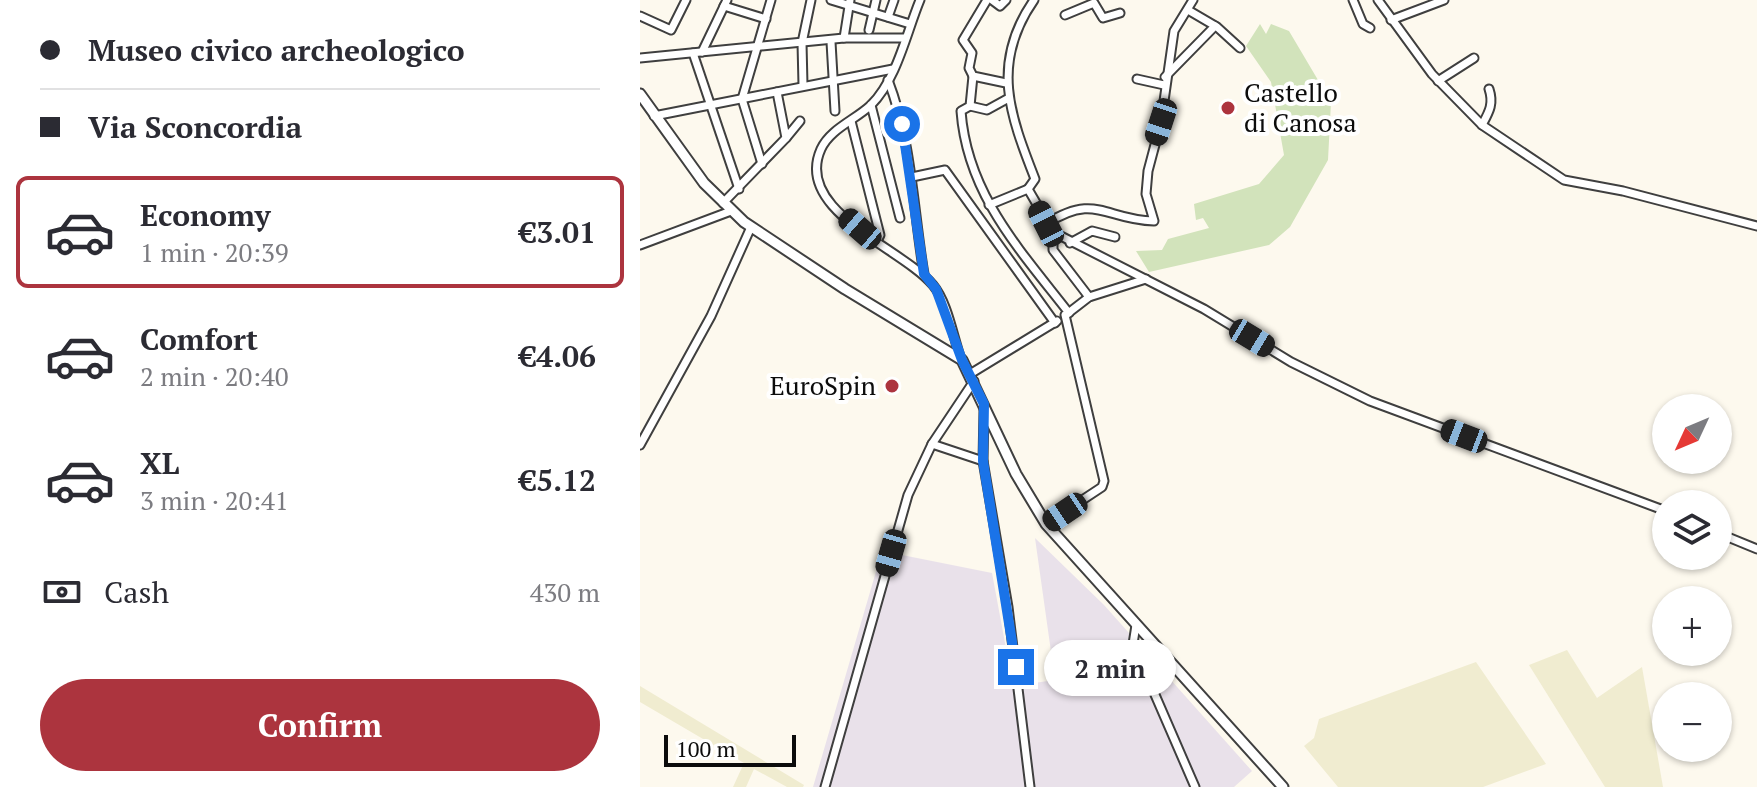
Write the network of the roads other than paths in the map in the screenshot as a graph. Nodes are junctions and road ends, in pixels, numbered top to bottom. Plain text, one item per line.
1 (686, 0) edge
2 (771, 0) edge
3 (811, 0) edge
4 (831, 0) edge
5 (876, 0) edge
6 (894, 0) edge
7 (920, 0) edge
8 (989, 0) edge
9 (1006, 0) edge
10 (1034, 0) edge
11 (1193, 0) edge
12 (1353, 0) edge
13 (1378, 0) edge
14 (1411, 0) edge
15 (1440, 1) edge
16 (725, 3) edge
17 (849, 3) edge
18 (1188, 10) junction
19 (1415, 11) junction
20 (873, 13) junction
21 (1120, 13) dead end
22 (1065, 15) dead end
23 (640, 16) edge
24 (888, 17) junction
25 (766, 19) junction
26 (1391, 20) junction
27 (910, 24) junction
28 (1215, 26) junction
29 (1370, 28) dead end
30 (869, 30) dead end
31 (844, 38) junction
32 (905, 38) junction
33 (831, 42) junction
34 (802, 43) junction
35 (757, 47) junction
36 (1240, 48) dead end
37 (702, 52) junction
38 (693, 53) junction
39 (640, 58) edge
40 (1474, 58) dead end
41 (893, 69) junction
42 (973, 76) junction
43 (1137, 79) dead end
44 (832, 80) junction
45 (888, 80) junction
46 (1164, 81) junction
47 (1438, 81) junction
48 (1006, 83) junction
49 (803, 85) junction
50 (1489, 89) dead end
51 (777, 92) junction
52 (640, 94) edge
53 (742, 99) junction
54 (1007, 99) junction
55 (710, 105) junction
56 (871, 105) junction
57 (970, 106) junction
58 (835, 111) dead end
59 (654, 116) junction
60 (800, 121) dead end
61 (851, 121) junction
62 (1482, 125) junction
63 (786, 138) junction
64 (762, 164) junction
65 (912, 177) junction
66 (739, 189) junction
67 (1028, 189) junction
68 (989, 205) junction
69 (727, 207) junction
70 (900, 218) dead end
71 (1046, 224) junction
72 (1757, 226) edge
73 (751, 227) junction
74 (1053, 232) junction
75 (1115, 237) dead end
76 (877, 241) junction
77 (1070, 243) junction
78 (640, 245) edge
79 (924, 274) junction
80 (1146, 279) junction
81 (1089, 297) junction
82 (1067, 314) junction
83 (1055, 323) junction
84 (962, 360) junction
85 (972, 378) junction
86 (984, 404) junction
87 (932, 444) junction
88 (640, 445) edge
89 (983, 461) junction
90 (1652, 506) edge
91 (1046, 524) junction
92 (1732, 539) edge
93 (1757, 549) edge
94 (1136, 625) junction
95 (825, 787) edge
96 (1030, 787) edge
97 (1195, 787) edge
98 (1283, 787) edge

1 - 23 street
2 - 25 street
3 - 34 street
4 - 17 street
5 - 20 street
6 - 24 street
7 - 27 street
8 - 9 street
8 - 42 street
10 - 48 street
11 - 18 street
12 - 29 street
13 - 26 street
14 - 19 street
15 - 19 street
16 - 25 street
16 - 37 street
17 - 20 street
17 - 31 street
18 - 28 street
18 - 46 street
19 - 26 street
20 - 24 street
20 - 30 street
21 - 22 street
24 - 27 street
25 - 35 street
26 - 47 street
27 - 32 street
28 - 36 street
28 - 46 street
31 - 32 street
31 - 33 street
32 - 41 street
33 - 34 street
33 - 44 street
34 - 35 street
34 - 49 street
35 - 37 street
35 - 53 street
37 - 38 street
38 - 39 street
38 - 55 street
40 - 47 street
41 - 44 street
41 - 45 street
42 - 48 street
42 - 57 street
43 - 46 street
44 - 49 street
44 - 58 street
45 - 56 street
45 - 65 street
46 - 71 street
47 - 62 street
48 - 54 street
49 - 51 street
50 - 62 street
51 - 53 street
51 - 63 street
52 - 59 street
53 - 55 street
53 - 64 street
54 - 57 street
54 - 67 street
55 - 59 street
55 - 66 street
56 - 61 street
56 - 70 street
57 - 68 street
59 - 69 street
60 - 63 street
61 - 76 street
61 - 76 street
62 - 72 street
63 - 64 street
64 - 66 street
65 - 79 street
65 - 83 street
66 - 69 street
67 - 68 street
67 - 71 street
68 - 82 street
69 - 73 street
69 - 78 street
71 - 74 street
73 - 84 street
73 - 88 street
74 - 77 street
74 - 81 street
75 - 77 street
76 - 79 street
77 - 80 street
79 - 84 street
80 - 81 street
80 - 90 street
81 - 82 street
82 - 83 street
82 - 91 street
83 - 85 street
84 - 85 street
85 - 86 street
85 - 87 street
86 - 89 street
86 - 91 street
87 - 89 street
87 - 95 street
89 - 96 street
91 - 94 street
92 - 93 street
94 - 97 street
94 - 98 street

